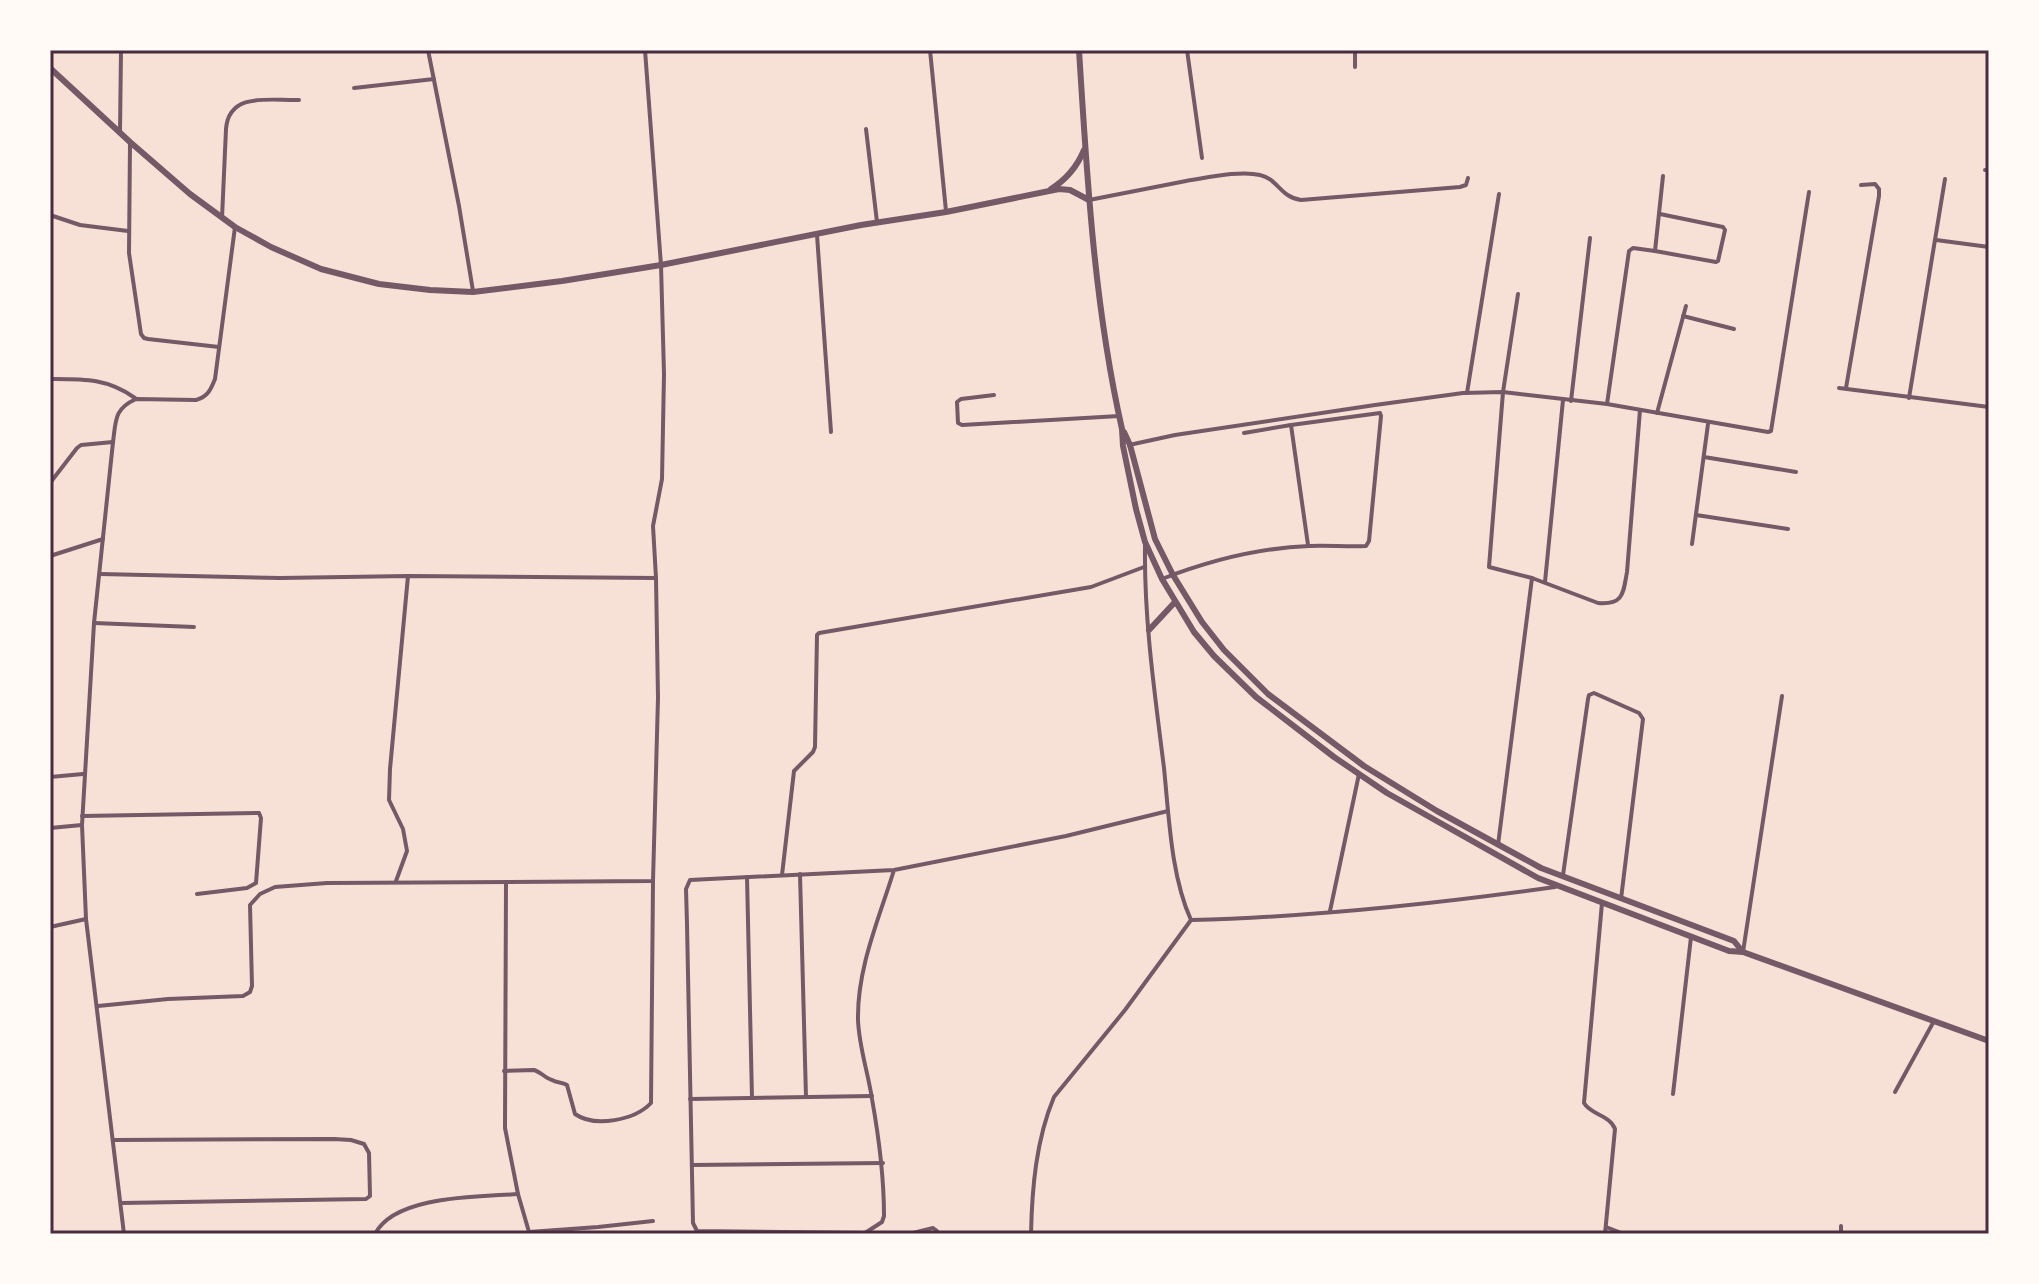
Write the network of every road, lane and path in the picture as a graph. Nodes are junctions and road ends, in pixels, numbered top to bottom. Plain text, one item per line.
1 (121, 50) edge
2 (428, 50) edge
3 (645, 50) edge
4 (930, 50) edge
5 (1079, 50) edge
6 (1187, 50) edge
7 (1355, 50) edge
8 (1355, 67) dead end
9 (50, 68) edge
10 (434, 79) junction
11 (354, 88) dead end
12 (299, 100) dead end
13 (866, 129) dead end
14 (120, 132) junction
15 (130, 142) junction
16 (1085, 148) junction
17 (1202, 158) dead end
18 (1663, 176) dead end
19 (1468, 178) dead end
20 (1945, 179) dead end
21 (1861, 185) dead end
22 (1048, 191) junction
23 (1809, 192) dead end
24 (1499, 194) dead end
25 (1089, 200) junction
26 (946, 212) junction
27 (1660, 214) junction
28 (50, 215) edge
29 (222, 218) junction
30 (877, 222) junction
31 (235, 227) junction
32 (128, 231) junction
33 (817, 234) junction
34 (1590, 238) dead end
35 (1936, 240) junction
36 (1989, 247) edge
37 (1655, 251) junction
38 (661, 265) junction
39 (473, 292) junction
40 (1518, 294) dead end
41 (1686, 306) dead end
42 (1683, 316) junction
43 (1734, 329) dead end
44 (219, 347) junction
45 (50, 379) edge
46 (1839, 388) dead end
47 (1846, 388) junction
48 (1503, 392) junction
49 (1467, 393) junction
50 (994, 395) dead end
51 (1909, 398) junction
52 (136, 399) junction
53 (1563, 400) junction
54 (1571, 401) junction
55 (1607, 404) junction
56 (1989, 407) edge
57 (1640, 410) junction
58 (1657, 413) junction
59 (1119, 416) junction
60 (1708, 423) junction
61 (1291, 425) junction
62 (831, 432) dead end
63 (1244, 433) dead end
64 (113, 442) junction
65 (1126, 446) junction
66 (1704, 457) junction
67 (1796, 472) dead end
68 (50, 483) edge
69 (1696, 515) junction
70 (1788, 529) dead end
71 (103, 539) junction
72 (1145, 542) junction
73 (1692, 544) dead end
74 (1308, 545) junction
75 (50, 556) edge
76 (1144, 567) junction
77 (100, 574) junction
78 (1173, 575) junction
79 (408, 576) junction
80 (656, 578) junction
81 (1532, 578) junction
82 (1162, 579) junction
83 (1545, 582) junction
84 (1175, 602) junction
85 (94, 623) junction
86 (194, 627) dead end
87 (1149, 630) junction
88 (1238, 665) junction
89 (1231, 673) junction
90 (1782, 696) dead end
91 (1317, 731) junction
92 (1310, 739) junction
93 (1340, 748) junction
94 (1334, 757) junction
95 (84, 774) junction
96 (1359, 774) junction
97 (50, 777) edge
98 (1168, 811) junction
99 (82, 816) junction
100 (82, 825) junction
101 (50, 828) edge
102 (1498, 845) junction
103 (1541, 868) junction
104 (894, 870) junction
105 (800, 874) junction
106 (782, 875) junction
107 (747, 877) junction
108 (1563, 877) junction
109 (1538, 878) junction
110 (396, 881) junction
111 (653, 881) junction
112 (506, 883) junction
113 (1557, 886) junction
114 (197, 894) dead end
115 (1621, 899) junction
116 (1602, 903) junction
117 (1330, 911) junction
118 (86, 919) junction
119 (1191, 920) junction
120 (50, 927) edge
121 (1691, 937) junction
122 (1743, 952) junction
123 (98, 1006) junction
124 (1934, 1021) junction
125 (1989, 1041) edge
126 (504, 1071) junction
127 (1895, 1092) dead end
128 (1673, 1094) dead end
129 (872, 1096) junction
130 (806, 1097) junction
131 (752, 1098) junction
132 (690, 1099) junction
133 (113, 1140) junction
134 (883, 1163) junction
135 (692, 1165) junction
136 (518, 1194) junction
137 (121, 1203) junction
138 (653, 1221) dead end
139 (1841, 1226) dead end
140 (1606, 1227) junction
141 (124, 1234) edge
142 (375, 1234) edge
143 (909, 1234) edge
144 (938, 1234) edge
145 (1031, 1234) edge
146 (1605, 1234) edge
147 (1624, 1234) edge
148 (1841, 1234) edge

1 - 14 street
2 - 10 street
3 - 38 street
4 - 26 street
5 - 16 street
6 - 17 street
7 - 8 street
9 - 14 street
10 - 11 street
10 - 39 street
12 - 29 street
13 - 30 street
14 - 15 street
15 - 29 street
15 - 32 street
16 - 22 street
16 - 25 street
18 - 27 street
19 - 25 street
20 - 35 street
21 - 47 street
22 - 25 street
22 - 26 street
23 - 60 street
24 - 49 street
25 - 59 street
26 - 30 street
27 - 37 street
27 - 37 street
28 - 32 street
29 - 31 street
30 - 33 street
31 - 39 street
31 - 44 street
32 - 44 street
33 - 38 street
33 - 62 street
34 - 54 street
35 - 36 street
35 - 51 street
37 - 55 street
38 - 39 street
38 - 80 street
40 - 48 street
41 - 42 street
42 - 43 street
42 - 58 street
44 - 52 street
45 - 52 street
46 - 47 street
47 - 51 street
48 - 49 street
48 - 53 street
48 - 81 street
49 - 65 street
50 - 59 street
51 - 56 street
52 - 64 street
53 - 54 street
53 - 83 street
54 - 55 street
55 - 57 street
57 - 58 street
57 - 83 street
58 - 60 street
59 - 65 street
60 - 66 street
61 - 63 street
61 - 74 street
61 - 74 street
64 - 68 street
64 - 71 street
65 - 72 street
65 - 78 street
66 - 67 street
66 - 69 street
69 - 70 street
69 - 73 street
71 - 75 street
71 - 77 street
72 - 76 street
72 - 82 street
74 - 78 street
76 - 87 street
76 - 106 street
77 - 79 street
77 - 85 street
78 - 82 street
78 - 88 street
79 - 80 street
79 - 110 street
80 - 111 street
81 - 83 street
81 - 102 street
82 - 84 street
84 - 87 street
84 - 89 street
85 - 86 street
85 - 95 street
87 - 98 street
88 - 89 street
88 - 91 street
89 - 92 street
90 - 122 street
91 - 92 street
91 - 93 street
92 - 94 street
93 - 94 street
93 - 102 street
94 - 96 street
95 - 97 street
95 - 99 street
96 - 109 street
96 - 117 street
98 - 104 street
98 - 119 street
99 - 100 street
99 - 114 street
100 - 101 street
100 - 118 street
102 - 103 street
103 - 108 street
103 - 109 street
104 - 105 street
104 - 129 street
105 - 106 street
105 - 130 street
106 - 107 street
107 - 131 street
107 - 132 street
108 - 115 street
108 - 115 street
109 - 113 street
110 - 112 street
110 - 123 street
111 - 112 street
111 - 126 street
112 - 126 street
113 - 116 street
113 - 117 street
115 - 122 street
116 - 121 street
116 - 140 street
117 - 119 street
118 - 120 street
118 - 123 street
119 - 145 street
121 - 122 street
121 - 128 street
122 - 124 street
123 - 133 street
124 - 125 street
124 - 127 street
126 - 136 street
129 - 130 street
129 - 134 street
130 - 131 street
131 - 132 street
132 - 135 street
133 - 137 street
133 - 137 street
134 - 135 street
134 - 135 street
136 - 138 street
136 - 142 street
137 - 141 street
139 - 148 street
140 - 146 street
140 - 147 street
143 - 144 street

